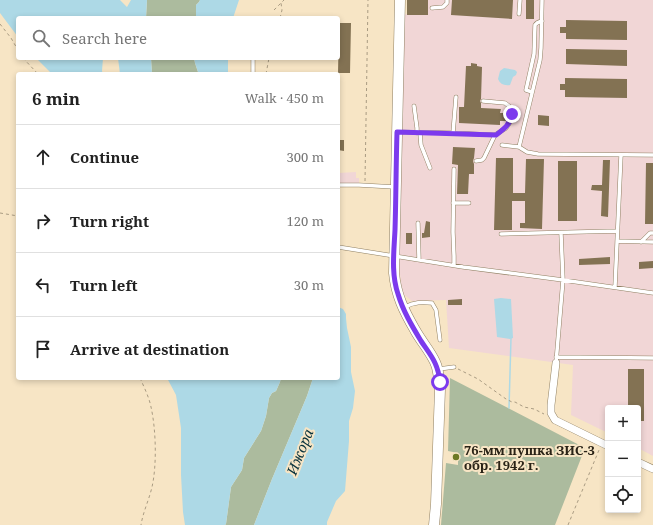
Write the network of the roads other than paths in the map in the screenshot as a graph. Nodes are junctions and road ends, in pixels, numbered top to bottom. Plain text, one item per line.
1 (400, 0) edge
2 (447, 0) edge
3 (520, 0) edge
4 (542, 0) edge
5 (432, 8) dead end
6 (519, 14) dead end
7 (542, 21) junction
8 (253, 60) edge
9 (253, 72) edge
10 (532, 92) junction
11 (456, 97) dead end
12 (483, 101) dead end
13 (414, 106) dead end
14 (397, 132) junction
15 (419, 133) junction
16 (453, 133) junction
17 (496, 135) junction
18 (502, 144) dead end
19 (519, 147) junction
20 (621, 155) junction
21 (653, 155) edge
22 (476, 161) dead end
23 (430, 168) dead end
24 (454, 169) dead end
25 (340, 185) edge
26 (396, 187) junction
27 (453, 203) junction
28 (469, 203) dead end
29 (418, 223) dead end
30 (617, 231) junction
31 (561, 233) junction
32 (653, 233) edge
33 (501, 234) dead end
34 (617, 241) junction
35 (641, 242) junction
36 (653, 242) edge
37 (340, 247) edge
38 (394, 256) junction
39 (419, 260) junction
40 (454, 265) junction
41 (563, 280) junction
42 (615, 288) junction
43 (653, 293) edge
44 (403, 308) junction
45 (440, 340) dead end
46 (653, 358) edge
47 (556, 360) junction
48 (454, 367) road end
49 (438, 369) junction
50 (605, 445) edge
51 (641, 463) edge
52 (653, 469) edge
53 (434, 525) edge

1 - 14 main road
2 - 5 lane
3 - 6 lane
4 - 7 lane
7 - 10 lane
7 - 10 lane
8 - 9 lane
10 - 19 lane
11 - 16 lane
12 - 17 lane
13 - 15 lane
14 - 15 lane
14 - 26 main road
15 - 16 lane
15 - 23 lane
16 - 17 lane
17 - 22 lane
18 - 19 lane
19 - 20 lane
20 - 21 lane
20 - 30 lane
24 - 27 lane
25 - 26 lane
26 - 38 main road
27 - 28 lane
27 - 40 lane
29 - 39 lane
30 - 31 lane
30 - 34 lane
31 - 33 lane
31 - 41 lane
32 - 35 lane
34 - 35 lane
34 - 42 lane
35 - 36 lane
37 - 38 lane
38 - 39 lane
38 - 44 main road
39 - 40 lane
40 - 41 lane
41 - 42 lane
41 - 47 lane
42 - 43 lane
44 - 45 lane
44 - 49 main road
46 - 47 lane
47 - 50 street
48 - 49 lane
49 - 53 main road
51 - 52 street

